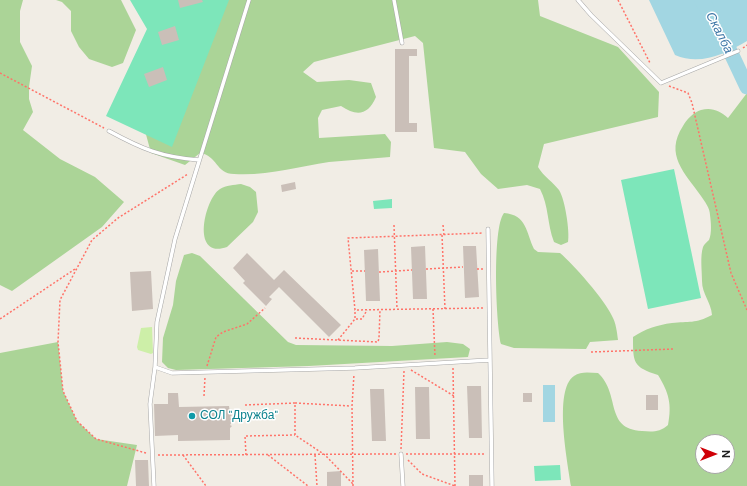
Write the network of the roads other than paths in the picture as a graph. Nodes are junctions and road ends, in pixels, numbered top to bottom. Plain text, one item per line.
1 (249, 0) edge
2 (394, 0) edge
3 (578, 0) edge
4 (402, 42) dead end
5 (738, 51) dead end
6 (109, 131) road end
7 (198, 160) junction
8 (488, 231) road end
9 (490, 360) junction
10 (155, 367) junction
11 (401, 454) road end
12 (154, 486) edge
13 (403, 486) edge
14 (492, 486) edge

1 - 7 lane
2 - 4 lane
3 - 5 lane
6 - 7 lane
7 - 10 lane
8 - 9 lane
9 - 10 lane
9 - 14 lane
10 - 12 lane
11 - 13 lane

